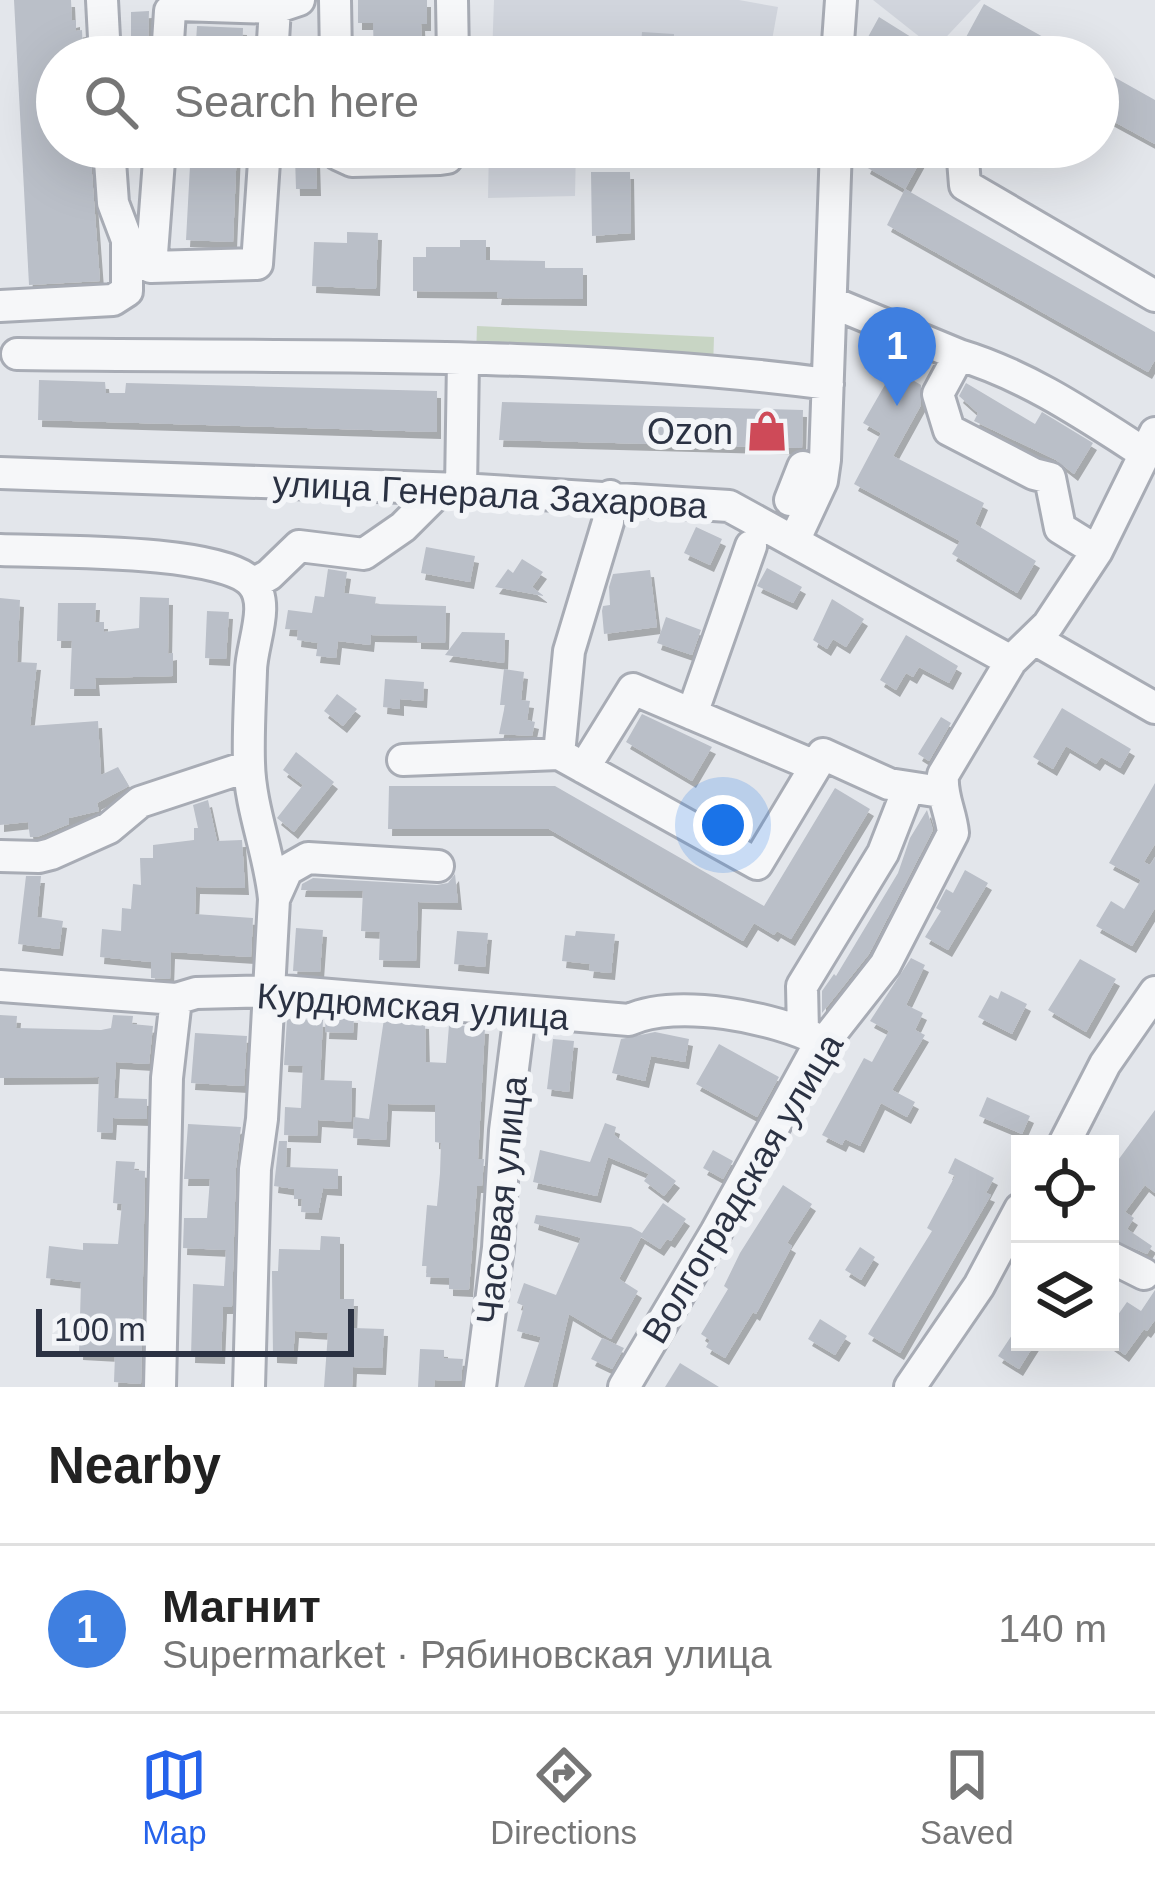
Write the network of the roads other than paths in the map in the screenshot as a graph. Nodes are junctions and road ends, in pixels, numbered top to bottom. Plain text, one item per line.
1 (101, 0) edge
2 (335, 0) edge
3 (452, 0) edge
4 (842, 0) edge
5 (287, 4) edge
6 (104, 36) edge
7 (168, 36) edge
8 (278, 36) edge
9 (336, 36) edge
10 (453, 36) edge
11 (839, 36) edge
12 (111, 168) edge
13 (159, 168) edge
14 (264, 168) edge
15 (835, 168) edge
16 (964, 168) edge
17 (1155, 296) edge
18 (831, 302) junction
19 (0, 306) edge
20 (16, 354) dead end
21 (959, 355) junction
22 (463, 360) junction
23 (828, 384) junction
24 (1149, 443) edge
25 (803, 467) dead end
26 (0, 473) edge
27 (451, 489) junction
28 (610, 496) junction
29 (790, 500) dead end
30 (795, 539) junction
31 (752, 546) dead end
32 (0, 550) edge
33 (1097, 551) junction
34 (254, 584) junction
35 (1036, 640) junction
36 (1011, 661) junction
37 (1155, 708) edge
38 (692, 714) junction
39 (403, 760) dead end
40 (572, 761) junction
41 (249, 766) junction
42 (815, 766) junction
43 (908, 789) junction
44 (941, 791) junction
45 (0, 856) edge
46 (438, 866) dead end
47 (274, 899) junction
48 (0, 986) edge
49 (1155, 992) edge
50 (267, 993) junction
51 (176, 999) junction
52 (520, 1012) junction
53 (812, 1036) junction
54 (1069, 1135) edge
55 (1011, 1226) edge
56 (1119, 1262) edge
57 (1144, 1274) dead end
58 (160, 1387) edge
59 (249, 1387) edge
60 (480, 1387) edge
61 (624, 1387) edge
62 (910, 1387) edge

1 - 6 street
2 - 9 street
3 - 10 street
4 - 11 street
5 - 7 street
5 - 8 street
12 - 19 street
13 - 14 street
15 - 18 street
16 - 17 street
18 - 21 street
18 - 23 street
20 - 22 street
21 - 24 street
21 - 33 street
22 - 23 street
22 - 27 street
23 - 30 street
24 - 33 street, Волгоградская улица
25 - 29 street
26 - 27 street, улица Генерала Захарова
27 - 28 street, улица Генерала Захарова
27 - 34 street
28 - 30 street, улица Генерала Захарова
28 - 40 street
30 - 36 street, улица Генерала Захарова
31 - 38 street
32 - 34 street
33 - 35 street, Волгоградская улица
34 - 41 street
35 - 36 street, Волгоградская улица
35 - 37 street
36 - 44 street, Волгоградская улица
38 - 40 street
38 - 42 street
39 - 40 street
40 - 42 street
41 - 45 street
41 - 47 street
42 - 43 street
43 - 44 street
43 - 53 street
44 - 53 street, Волгоградская улица
46 - 47 street
47 - 50 street
48 - 51 street, Курдюмская улица
49 - 54 street
50 - 51 street, Курдюмская улица
50 - 52 street, Курдюмская улица
50 - 59 street
51 - 58 street
52 - 53 street, Курдюмская улица
52 - 60 street, Часовая улица
53 - 61 street, Волгоградская улица
55 - 62 street
56 - 57 street

